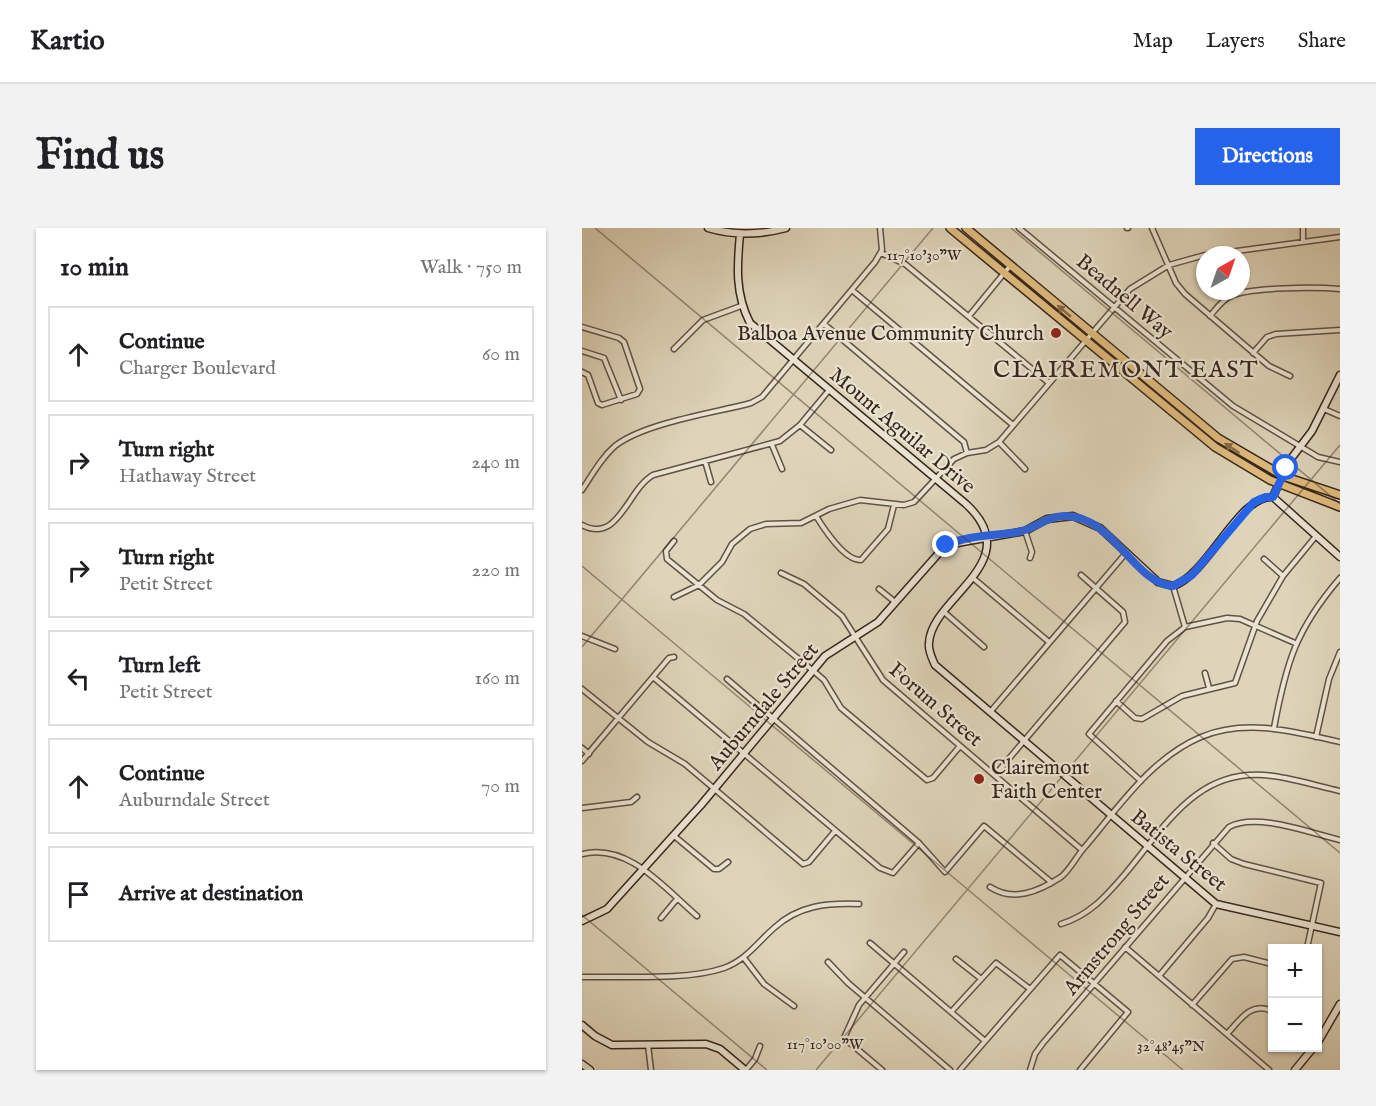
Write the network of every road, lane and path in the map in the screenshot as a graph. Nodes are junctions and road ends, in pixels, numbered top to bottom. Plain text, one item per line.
1 (708, 228) edge
2 (786, 228) edge
3 (880, 228) edge
4 (950, 228) edge
5 (966, 228) edge
6 (1019, 228) edge
7 (1152, 228) edge
8 (1303, 228) edge
9 (740, 234) junction
10 (1340, 237) edge
11 (1303, 242) junction
12 (1250, 249) edge
13 (881, 254) junction
14 (1196, 258) edge
15 (1169, 265) junction
16 (1010, 266) junction
17 (1004, 274) junction
18 (1340, 289) edge
19 (852, 291) junction
20 (741, 306) junction
21 (1114, 306) junction
22 (969, 316) junction
23 (1210, 316) junction
24 (824, 324) junction
25 (582, 327) edge
26 (1340, 330) edge
27 (1090, 334) junction
28 (1084, 341) junction
29 (674, 348) dead end
30 (582, 351) edge
31 (1253, 353) junction
32 (795, 359) junction
33 (582, 372) edge
34 (1340, 375) edge
35 (1290, 376) dead end
36 (1049, 382) junction
37 (830, 389) junction
38 (621, 400) junction
39 (1324, 409) junction
40 (1340, 416) edge
41 (800, 425) junction
42 (1013, 425) junction
43 (999, 442) junction
44 (772, 445) junction
45 (1302, 447) junction
46 (831, 450) dead end
47 (967, 453) junction
48 (705, 461) junction
49 (1340, 462) edge
50 (782, 469) dead end
51 (1025, 469) dead end
52 (1283, 476) junction
53 (937, 479) junction
54 (711, 482) dead end
55 (1279, 484) junction
56 (582, 490) edge
57 (1340, 495) edge
58 (1273, 497) junction
59 (894, 504) junction
60 (1340, 507) edge
61 (816, 516) junction
62 (582, 525) edge
63 (1025, 531) junction
64 (985, 536) junction
65 (1316, 537) junction
66 (675, 541) dead end
67 (1126, 552) junction
68 (1340, 557) edge
69 (1030, 558) dead end
70 (1264, 559) dead end
71 (781, 573) dead end
72 (1081, 575) dead end
73 (1283, 576) junction
74 (973, 578) junction
75 (1340, 578) edge
76 (699, 585) junction
77 (1173, 586) junction
78 (1095, 588) junction
79 (879, 589) dead end
80 (674, 597) dead end
81 (895, 602) junction
82 (944, 612) junction
83 (1255, 625) junction
84 (1185, 627) junction
85 (582, 636) edge
86 (855, 637) junction
87 (1049, 642) junction
88 (1295, 643) junction
89 (984, 647) dead end
90 (615, 648) dead end
91 (1340, 652) edge
92 (674, 657) dead end
93 (813, 670) junction
94 (1205, 673) dead end
95 (653, 677) junction
96 (727, 679) dead end
97 (1209, 688) junction
98 (582, 689) edge
99 (1116, 701) junction
100 (990, 712) junction
101 (619, 718) junction
102 (774, 718) junction
103 (1274, 728) junction
104 (1316, 737) junction
105 (1024, 741) junction
106 (1340, 742) edge
107 (960, 746) junction
108 (582, 748) edge
109 (589, 754) junction
110 (744, 754) junction
111 (582, 761) edge
112 (995, 776) junction
113 (1141, 782) junction
114 (715, 788) junction
115 (1340, 791) edge
116 (637, 796) dead end
117 (582, 808) edge
118 (1112, 816) junction
119 (835, 831) junction
120 (673, 835) junction
121 (1340, 840) edge
122 (919, 843) junction
123 (1213, 843) junction
124 (1148, 846) junction
125 (1083, 850) junction
126 (582, 854) edge
127 (728, 862) dead end
128 (641, 869) junction
129 (1184, 878) junction
130 (1050, 882) junction
131 (990, 887) dead end
132 (677, 899) junction
133 (860, 904) dead end
134 (1216, 904) junction
135 (697, 916) dead end
136 (661, 918) dead end
137 (582, 921) edge
138 (1062, 924) dead end
139 (1312, 926) junction
140 (1340, 932) edge
141 (870, 943) dead end
142 (1308, 944) edge
143 (1125, 947) junction
144 (904, 952) dead end
145 (744, 958) junction
146 (957, 959) dead end
147 (828, 962) dead end
148 (1268, 963) edge
149 (894, 964) junction
150 (1159, 976) junction
151 (582, 977) edge
152 (980, 978) junction
153 (1094, 983) junction
154 (1030, 989) junction
155 (865, 998) junction
156 (1340, 1004) edge
157 (1192, 1005) junction
158 (794, 1006) dead end
159 (1268, 1010) edge
160 (951, 1012) junction
161 (582, 1025) edge
162 (1227, 1034) junction
163 (1322, 1034) edge
164 (985, 1041) junction
165 (648, 1044) junction
166 (759, 1046) dead end
167 (1309, 1052) edge
168 (582, 1064) edge
169 (590, 1070) edge
170 (651, 1070) edge
171 (746, 1070) edge
172 (882, 1070) edge
173 (950, 1070) edge
174 (960, 1070) edge
175 (1030, 1070) edge
176 (1080, 1070) edge
177 (1269, 1070) edge
178 (1294, 1070) edge

1 - 9 street
2 - 9 street
3 - 13 street
4 - 17 main road
5 - 16 main road
6 - 21 street, Beadnell Way
7 - 15 street
8 - 11 street
9 - 20 street, Mount Aguilar Drive
10 - 11 street
11 - 12 street
13 - 19 street
13 - 22 street
14 - 15 street
15 - 21 street
15 - 23 street
16 - 17 street
27 -> 16 main road
17 - 22 street
17 - 28 main road
18 - 23 street
19 - 24 street
19 - 42 street
20 - 29 street
20 - 32 street, Mount Aguilar Drive
21 - 27 street
21 - 45 street, Beadnell Way
22 - 36 street
23 - 31 street
24 - 32 street
24 - 47 street
25 - 38 street
26 - 31 street
27 - 28 street
52 -> 27 main road
28 - 36 street
28 - 55 main road
30 - 38 street
31 - 35 street
32 - 37 street, Mount Aguilar Drive
32 - 56 street
33 - 38 street
34 - 39 street
36 - 42 street
37 - 41 street
37 - 53 street, Mount Aguilar Drive
39 - 40 street
39 - 45 street
41 - 44 street
41 - 46 street
42 - 43 street
43 - 47 street
43 - 51 street
44 - 48 street
44 - 50 street
45 - 49 street, Beadnell Way
45 - 52 street
47 - 53 street
48 - 54 street
48 - 62 street
52 - 55 street
52 - 57 main road
53 - 59 street
53 - 64 street, Mount Aguilar Drive
55 - 58 street
55 - 60 main road
58 - 65 street
58 - 77 street
59 - 61 street
59 - 61 street
61 - 76 street
63 - 64 street, Auburndale Street
63 - 67 street, Auburndale Street
63 - 69 street
64 - 74 street
64 - 81 street, Auburndale Street
65 - 68 street
65 - 73 street
66 - 76 street
67 - 77 street, Auburndale Street
67 - 78 street
70 - 73 street
71 - 86 street, Forum Street
72 - 78 street
73 - 83 street
74 - 82 street
74 - 87 street
75 - 88 street
76 - 80 street
76 - 93 street
77 - 84 street
78 - 87 street
78 - 105 street
79 - 81 street
81 - 86 street, Auburndale Street
82 - 89 street
82 - 100 street, Batista Street
83 - 84 street
83 - 88 street
83 - 97 street
84 - 99 street
85 - 90 street
86 - 93 street, Auburndale Street
86 - 107 street, Forum Street
87 - 100 street
88 - 103 street
91 - 104 street
92 - 95 street
93 - 102 street, Auburndale Street
93 - 107 street
94 - 97 street
95 - 101 street
95 - 110 street
96 - 102 street
97 - 99 street
98 - 101 street
99 - 113 street
100 - 105 street, Batista Street
101 - 109 street
101 - 114 street
102 - 110 street, Auburndale Street
102 - 122 street
103 - 104 street
103 - 113 street
104 - 106 street
105 - 112 street
105 - 118 street, Batista Street
107 - 112 street, Forum Street
108 - 109 street
109 - 111 street
110 - 114 street, Auburndale Street
110 - 119 street
112 - 125 street, Forum Street
113 - 118 street
114 - 119 street
114 - 120 street, Auburndale Street
115 - 124 street
116 - 117 street
118 - 124 street, Batista Street
118 - 125 street
119 - 122 street
120 - 127 street
120 - 128 street, Auburndale Street
121 - 123 street, Armstrong Street
122 - 130 street
123 - 129 street, Armstrong Street
123 - 139 street
124 - 129 street, Batista Street
124 - 138 street
125 - 130 street
126 - 128 street
128 - 132 street
128 - 137 street, Auburndale Street
129 - 134 street, Batista Street
129 - 143 street, Armstrong Street
130 - 131 street
132 - 135 street
132 - 136 street
133 - 145 street
134 - 139 street, Batista Street
134 - 150 street
139 - 140 street, Batista Street
139 - 142 street
141 - 149 street
143 - 150 street
143 - 153 street, Armstrong Street
144 - 149 street
145 - 151 street
145 - 158 street
146 - 152 street
147 - 155 street
148 - 157 street
149 - 155 street
149 - 160 street
150 - 157 street
152 - 154 street
152 - 160 street
153 - 154 street
153 - 175 street, Armstrong Street
153 - 176 street
154 - 164 street
155 - 172 street
155 - 173 street
156 - 163 street
157 - 162 street
159 - 162 street
160 - 164 street
161 - 165 street
162 - 177 street
164 - 174 street
165 - 170 street
165 - 171 street
166 - 171 street
167 - 178 street
168 - 169 street

